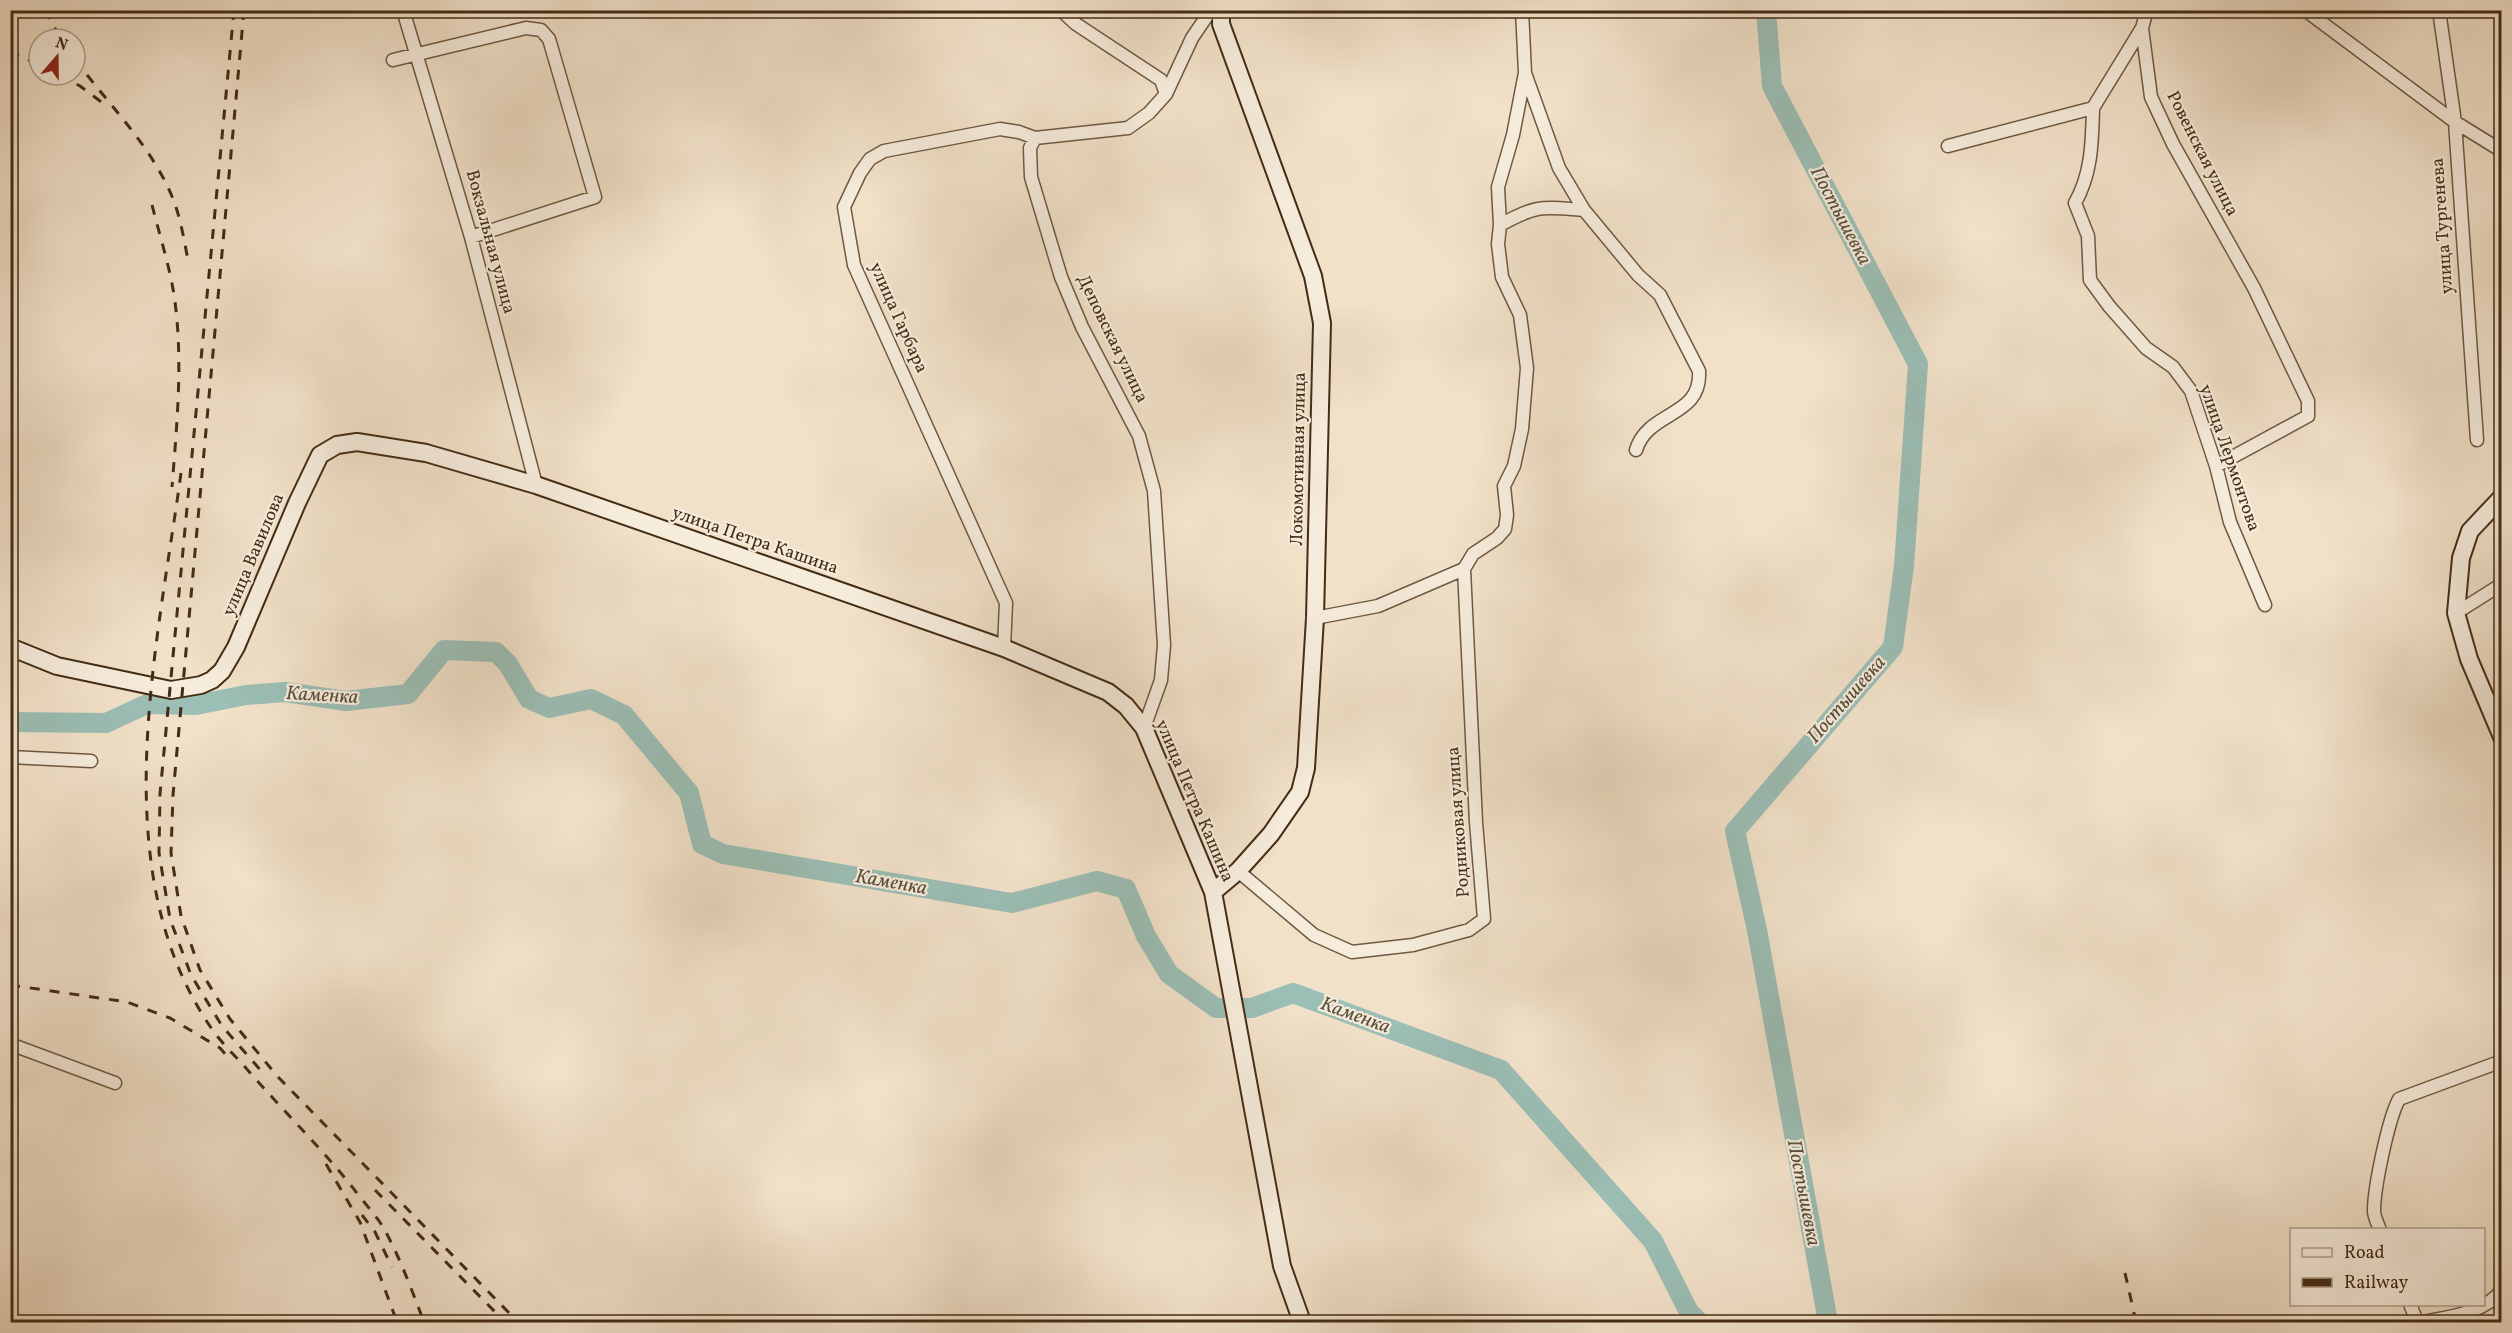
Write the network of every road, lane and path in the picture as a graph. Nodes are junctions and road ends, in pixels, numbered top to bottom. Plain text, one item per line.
1 (403, 10) edge
2 (1060, 10) edge
3 (1211, 10) edge
4 (1221, 10) edge
5 (1522, 10) edge
6 (2146, 10) edge
7 (2305, 10) edge
8 (2439, 10) edge
9 (2142, 28) junction
10 (418, 56) junction
11 (393, 60) dead end
12 (1526, 73) junction
13 (1166, 94) junction
14 (2093, 108) junction
15 (2455, 122) junction
16 (1035, 138) junction
17 (1948, 146) dead end
18 (2502, 151) edge
19 (1584, 210) junction
20 (1500, 225) junction
21 (471, 237) junction
22 (2476, 440) dead end
23 (1636, 450) dead end
24 (2216, 466) junction
25 (536, 485) junction
26 (2502, 497) edge
27 (1464, 569) junction
28 (2502, 584) edge
29 (2265, 605) dead end
30 (2456, 613) junction
31 (1315, 618) junction
32 (10, 646) edge
33 (1004, 648) junction
34 (1144, 728) junction
35 (2502, 737) edge
36 (10, 757) edge
37 (91, 761) dead end
38 (1238, 872) junction
39 (1213, 892) junction
40 (10, 1044) edge
41 (2502, 1061) edge
42 (115, 1083) dead end
43 (2379, 1228) edge
44 (2502, 1290) edge
45 (2485, 1304) edge
46 (2410, 1306) edge
47 (2482, 1306) edge
48 (1302, 1323) edge
49 (2417, 1323) edge
50 (2424, 1323) edge

1 - 10 street, Вокзальная улица
2 - 13 street
3 - 13 street
4 - 31 main road, Локомотивная улица
5 - 12 street
6 - 9 street
7 - 15 street
8 - 15 street, улица Тургенева
9 - 14 street
9 - 24 street, Ровенская улица
10 - 11 street
10 - 21 street, Вокзальная улица
10 - 21 street
12 - 19 street
12 - 20 street
13 - 16 street
14 - 17 street
14 - 24 street, улица Лермонтова
15 - 18 street
15 - 22 street, улица Тургенева
16 - 33 street, улица Гарбара
16 - 34 street, Деповская улица
19 - 20 street
19 - 23 street
20 - 27 street
21 - 25 street, Вокзальная улица
24 - 29 street, улица Лермонтова
25 - 32 main road, улица Вавилова
25 - 33 main road, улица Петра Кашина
26 - 30 main road
27 - 31 street
27 - 38 street, Родниковая улица
28 - 30 street
30 - 35 main road
31 - 38 main road, Локомотивная улица
33 - 34 main road, улица Петра Кашина
34 - 39 main road, улица Петра Кашина
36 - 37 street
38 - 39 main road, Локомотивная улица
39 - 48 main road, улица Петра Кашина
40 - 42 street
41 - 43 street
44 - 45 street
46 - 49 street
47 - 50 street

